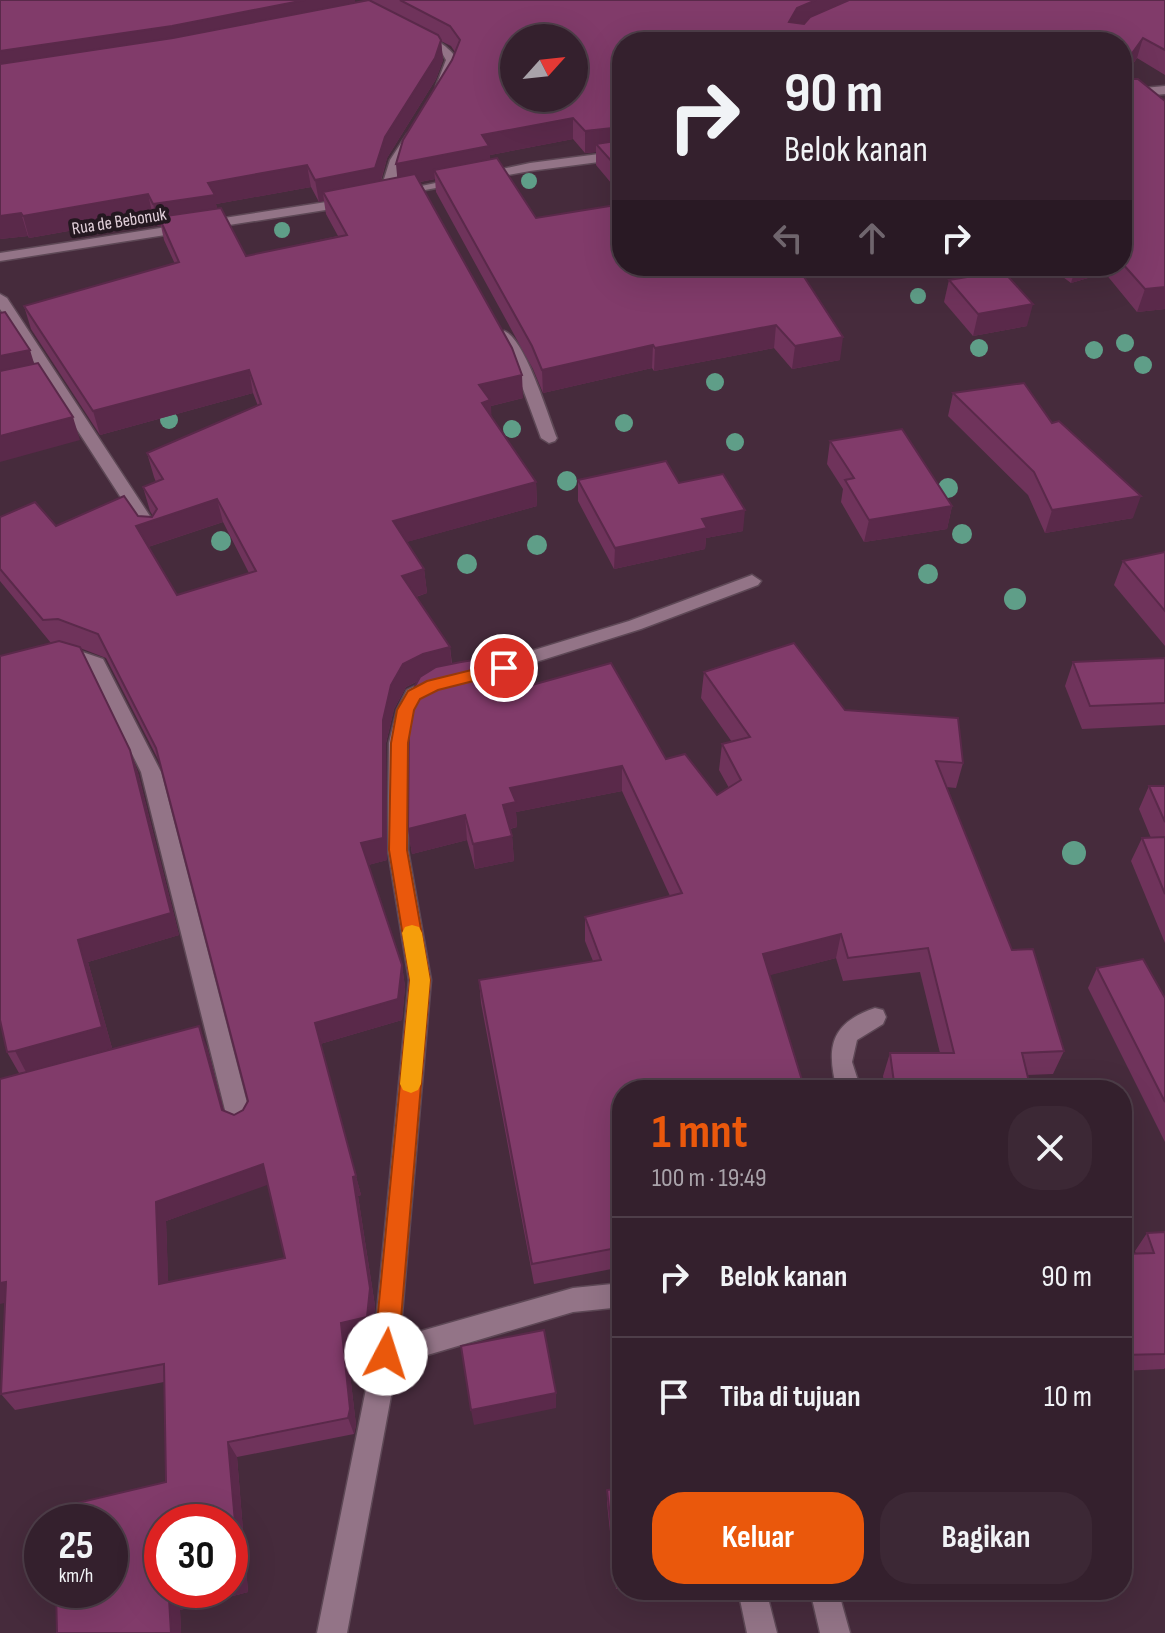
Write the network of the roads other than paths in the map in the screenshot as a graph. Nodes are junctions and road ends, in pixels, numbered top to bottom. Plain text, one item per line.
1 (408, 31) edge
2 (1165, 90) edge
3 (1132, 93) edge
4 (437, 94) edge
5 (421, 120) edge
6 (612, 156) edge
7 (423, 188) junction
8 (386, 195) junction
9 (431, 202) edge
10 (0, 257) edge
11 (0, 298) edge
12 (500, 328) edge
13 (51, 378) junction
14 (0, 389) edge
15 (549, 438) dead end
16 (153, 534) edge
17 (752, 581) dead end
18 (38, 654) edge
19 (875, 1017) dead end
20 (217, 1031) junction
21 (188, 1039) edge
22 (846, 1080) edge
23 (240, 1122) edge
24 (612, 1296) edge
25 (386, 1354) junction
26 (754, 1600) edge
27 (827, 1600) edge
28 (332, 1633) edge
29 (762, 1633) edge
30 (835, 1633) edge

1 - 4 street
2 - 3 street
5 - 8 street
6 - 7 street, Rua de Bebonuk
7 - 8 street, Rua de Bebonuk
7 - 9 street
8 - 10 street, Rua de Bebonuk
11 - 13 street
12 - 15 street
13 - 14 street
13 - 16 street
17 - 25 street
18 - 20 street
19 - 22 street
20 - 21 street
20 - 23 street
24 - 25 street
25 - 28 street
26 - 29 street
27 - 30 street

